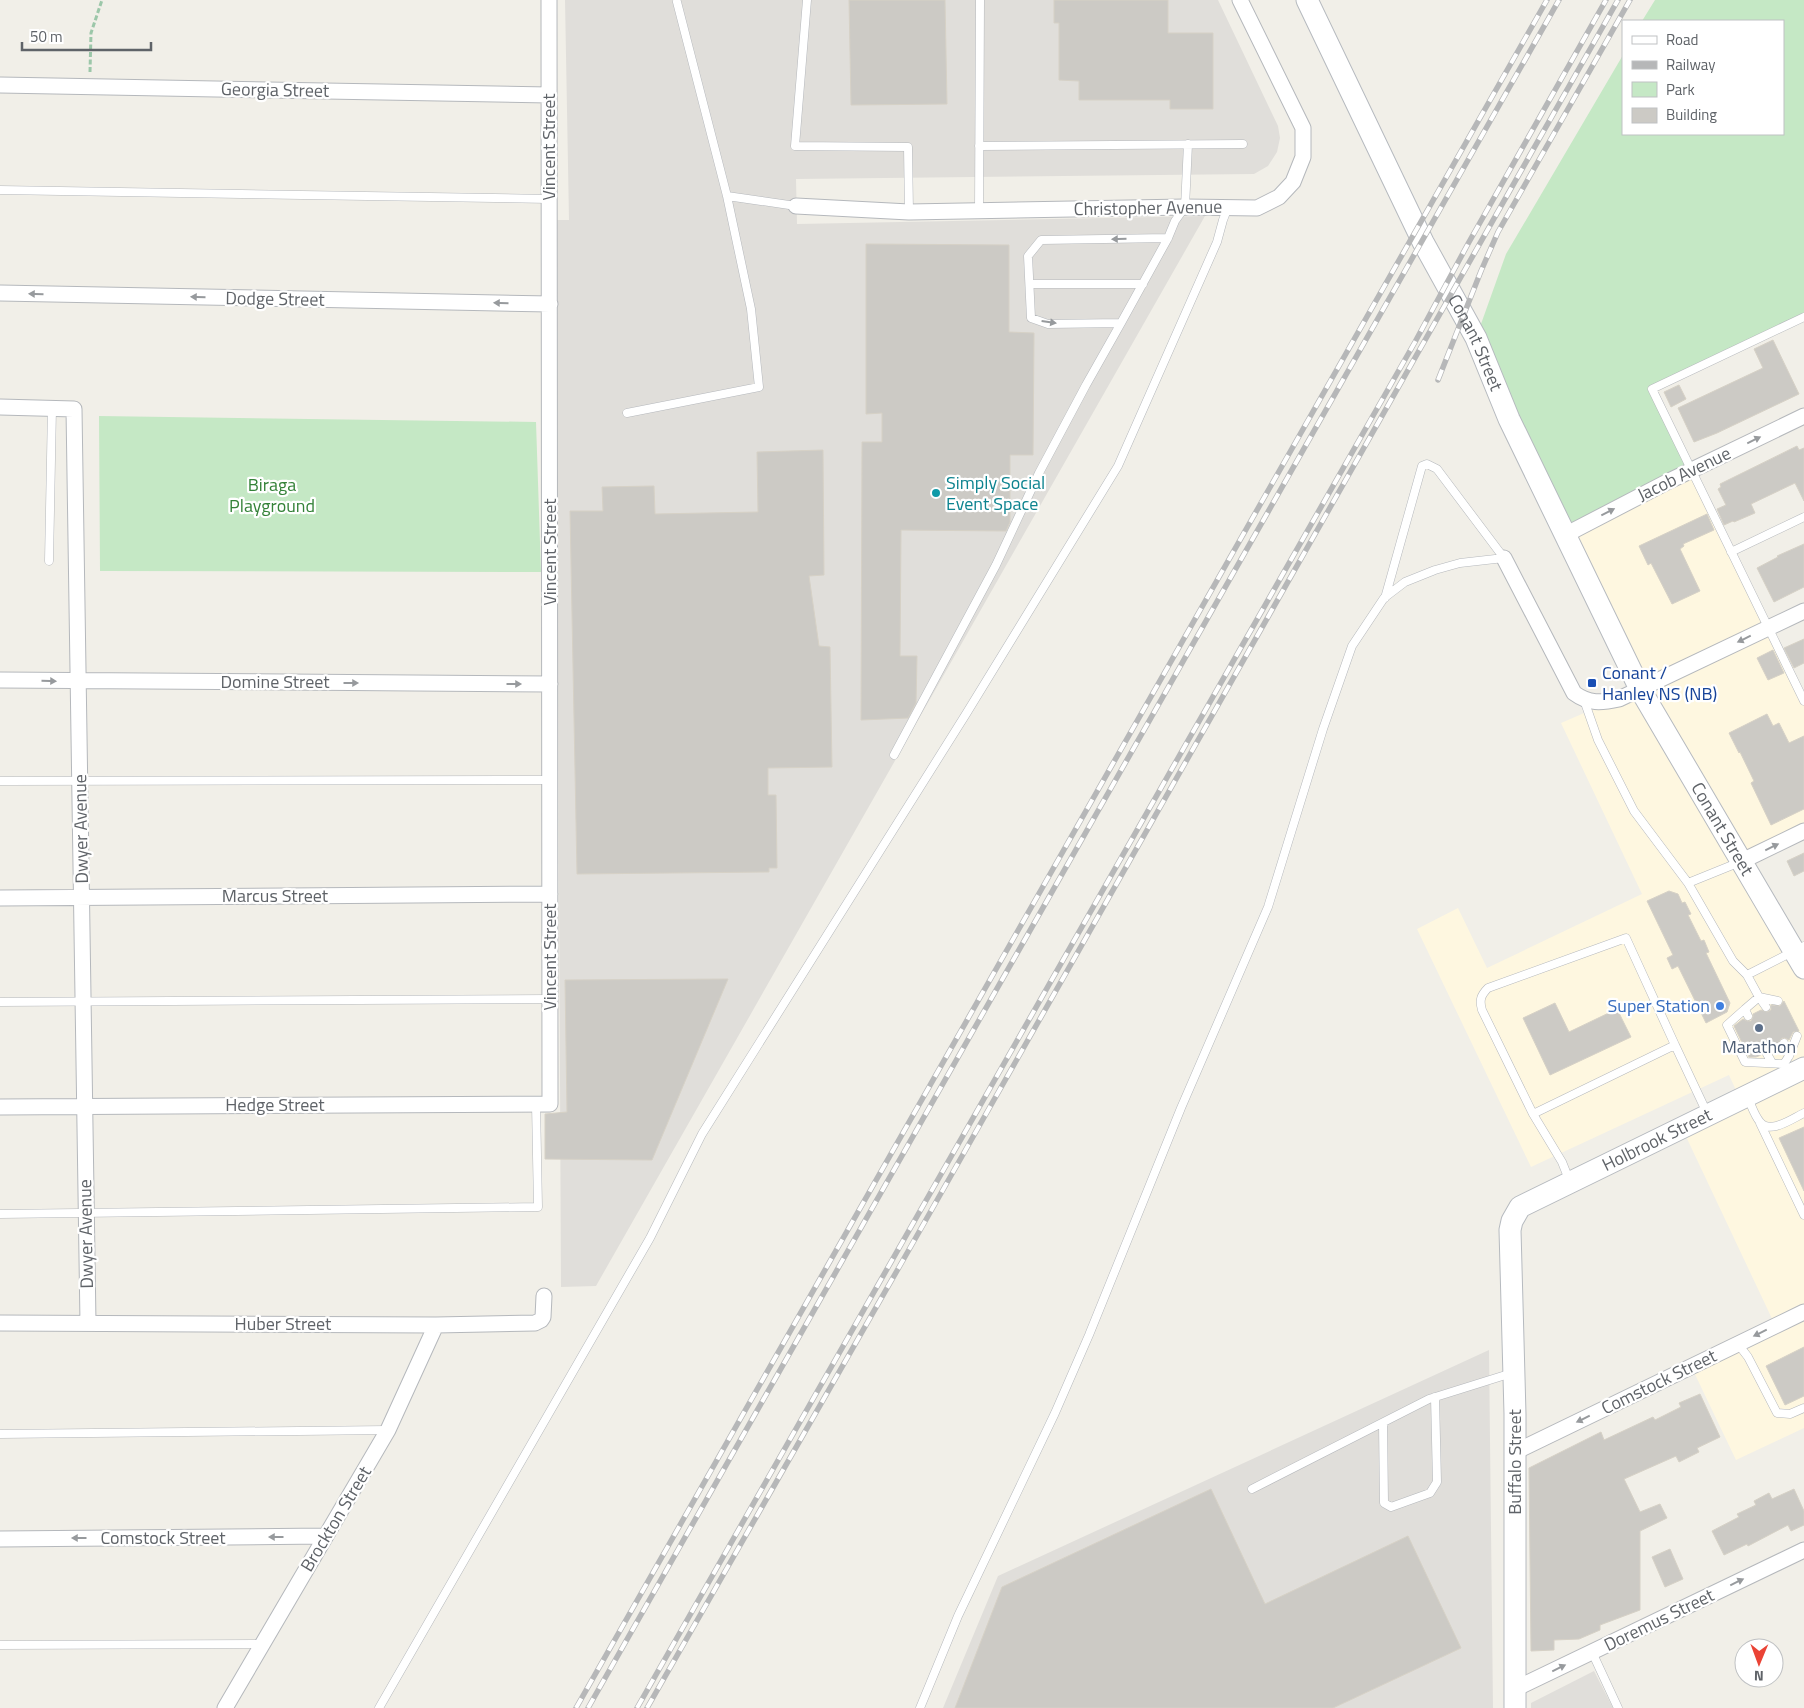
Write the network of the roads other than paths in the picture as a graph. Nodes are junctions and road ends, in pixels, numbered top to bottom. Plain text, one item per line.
1 (549, 0) edge
2 (807, 0) edge
3 (980, 0) edge
4 (1240, 0) edge
5 (1306, 0) edge
6 (677, 2) dead end
7 (0, 85) edge
8 (549, 95) junction
9 (1188, 144) junction
10 (1243, 144) dead end
11 (979, 146) junction
12 (0, 190) edge
13 (727, 196) junction
14 (550, 199) junction
15 (796, 206) joint
16 (1184, 207) junction
17 (1228, 208) junction
18 (979, 211) junction
19 (909, 212) junction
20 (1168, 238) junction
21 (1030, 284) junction
22 (1143, 284) junction
23 (0, 293) edge
24 (550, 304) junction
25 (1804, 317) edge
26 (1122, 323) junction
27 (0, 407) edge
28 (52, 408) junction
29 (627, 413) dead end
30 (1804, 416) edge
31 (1691, 470) junction
32 (1804, 516) edge
33 (1565, 535) junction
34 (1731, 552) junction
35 (1504, 558) junction
36 (48, 561) dead end
37 (1385, 598) dead end
38 (1804, 611) edge
39 (1769, 628) junction
40 (0, 680) edge
41 (79, 681) junction
42 (550, 684) junction
43 (1640, 689) junction
44 (1584, 700) junction
45 (1804, 700) edge
46 (894, 755) dead end
47 (550, 780) junction
48 (0, 781) edge
49 (81, 781) junction
50 (1804, 831) edge
51 (1740, 862) junction
52 (1688, 882) junction
53 (550, 894) junction
54 (82, 897) junction
55 (0, 898) edge
56 (1801, 955) edge
57 (1747, 975) junction
58 (1759, 997) junction
59 (550, 999) junction
60 (1778, 1001) dead end
61 (0, 1002) edge
62 (84, 1002) junction
63 (1766, 1007) dead end
64 (1797, 1036) dead end
65 (1784, 1043) dead end
66 (1675, 1045) junction
67 (1766, 1052) dead end
68 (1772, 1063) junction
69 (1792, 1066) edge
70 (1747, 1096) junction
71 (543, 1104) junction
72 (0, 1107) edge
73 (85, 1107) junction
74 (1804, 1113) edge
75 (1534, 1114) junction
76 (1708, 1115) junction
77 (1760, 1123) junction
78 (1570, 1183) junction
79 (86, 1213) junction
80 (0, 1214) edge
81 (1804, 1215) edge
82 (1514, 1216) joint
83 (544, 1296) dead end
84 (1804, 1312) edge
85 (0, 1323) edge
86 (88, 1323) junction
87 (436, 1325) junction
88 (1738, 1344) junction
89 (1514, 1372) junction
90 (1435, 1397) junction
91 (1804, 1408) edge
92 (1383, 1423) junction
93 (388, 1430) junction
94 (0, 1434) edge
95 (1515, 1452) junction
96 (1252, 1489) dead end
97 (325, 1536) junction
98 (0, 1539) edge
99 (1804, 1550) edge
100 (262, 1644) junction
101 (0, 1645) edge
102 (1592, 1652) junction
103 (1515, 1699) edge
104 (225, 1708) edge
105 (379, 1708) edge
106 (920, 1708) edge
107 (1618, 1708) edge

1 - 8 street, Vincent Street
2 - 19 lane
3 - 11 lane
4 - 17 street, Christopher Avenue
5 - 33 main road, Conant Street
6 - 13 lane
7 - 8 street, Georgia Street
8 - 14 street, Vincent Street
9 - 10 lane
9 - 11 lane
9 - 16 lane
11 - 18 lane
12 - 14 lane
13 - 15 lane
13 - 29 lane
14 - 24 street, Vincent Street
15 - 19 street, Christopher Avenue
16 - 17 street, Christopher Avenue
16 - 18 street, Christopher Avenue
16 - 20 lane
17 - 105 lane
18 - 19 street, Christopher Avenue
20 -> 21 lane
20 - 22 lane
21 - 22 lane
21 -> 26 lane
22 - 26 lane
24 -> 23 street, Dodge Street
24 - 42 street, Vincent Street
25 - 31 lane
26 - 46 lane
27 - 28 street, Dwyer Avenue
28 - 36 lane
28 - 41 street, Dwyer Avenue
31 -> 30 street, Jacob Avenue
33 -> 31 street, Jacob Avenue
31 - 34 lane
32 - 34 lane
33 - 43 main road, Conant Street
34 - 39 lane
35 - 37 lane
35 - 44 street
35 - 106 lane
38 - 39 street
39 -> 43 street
39 - 45 lane
40 -> 41 street, Domine Street
41 -> 42 street, Domine Street
41 - 49 street, Dwyer Avenue
42 - 47 street, Vincent Street
43 - 44 street
43 - 51 main road, Conant Street
44 - 52 lane
47 - 49 lane
47 - 53 street, Vincent Street
48 - 49 lane
49 - 54 street, Dwyer Avenue
51 -> 50 street
51 - 52 lane
51 - 56 main road, Conant Street
52 - 57 lane
53 - 54 street, Marcus Street
53 - 59 street, Vincent Street
54 - 55 street, Marcus Street
54 - 62 street, Dwyer Avenue
56 - 57 lane
57 - 58 lane
58 - 60 lane
58 - 63 lane
58 - 68 lane
59 - 62 lane
59 - 71 street, Vincent Street
61 - 62 lane
62 - 73 street, Dwyer Avenue
64 - 69 lane
65 - 69 lane
66 - 75 lane
66 - 75 lane
66 - 76 lane
67 - 68 lane
68 - 69 lane
69 - 70 main road, Holbrook Street
70 - 76 main road, Holbrook Street
70 - 77 lane
71 - 73 street, Hedge Street
71 - 79 lane
72 - 73 street, Hedge Street
73 - 79 street, Dwyer Avenue
74 - 77 lane
75 - 78 lane
76 - 78 main road, Holbrook Street
77 - 81 lane
78 - 82 main road, Holbrook Street
79 - 80 lane
79 - 86 street, Dwyer Avenue
82 - 89 main road, Buffalo Street
83 - 87 street, Huber Street
84 -> 88 street, Comstock Street
85 - 86 street, Huber Street
86 - 87 street, Huber Street
87 - 93 street, Brockton Street
88 - 91 lane
88 -> 95 street, Comstock Street
89 - 90 lane
89 - 95 main road, Buffalo Street
90 - 92 lane
90 - 92 lane
92 - 96 lane
93 - 94 lane
93 - 97 street, Brockton Street
95 - 103 main road, Buffalo Street
97 -> 98 street, Comstock Street
97 - 100 street, Brockton Street
102 -> 99 street, Doremus Street
100 - 101 lane
100 - 104 street, Brockton Street
103 -> 102 street, Doremus Street
102 - 107 lane

